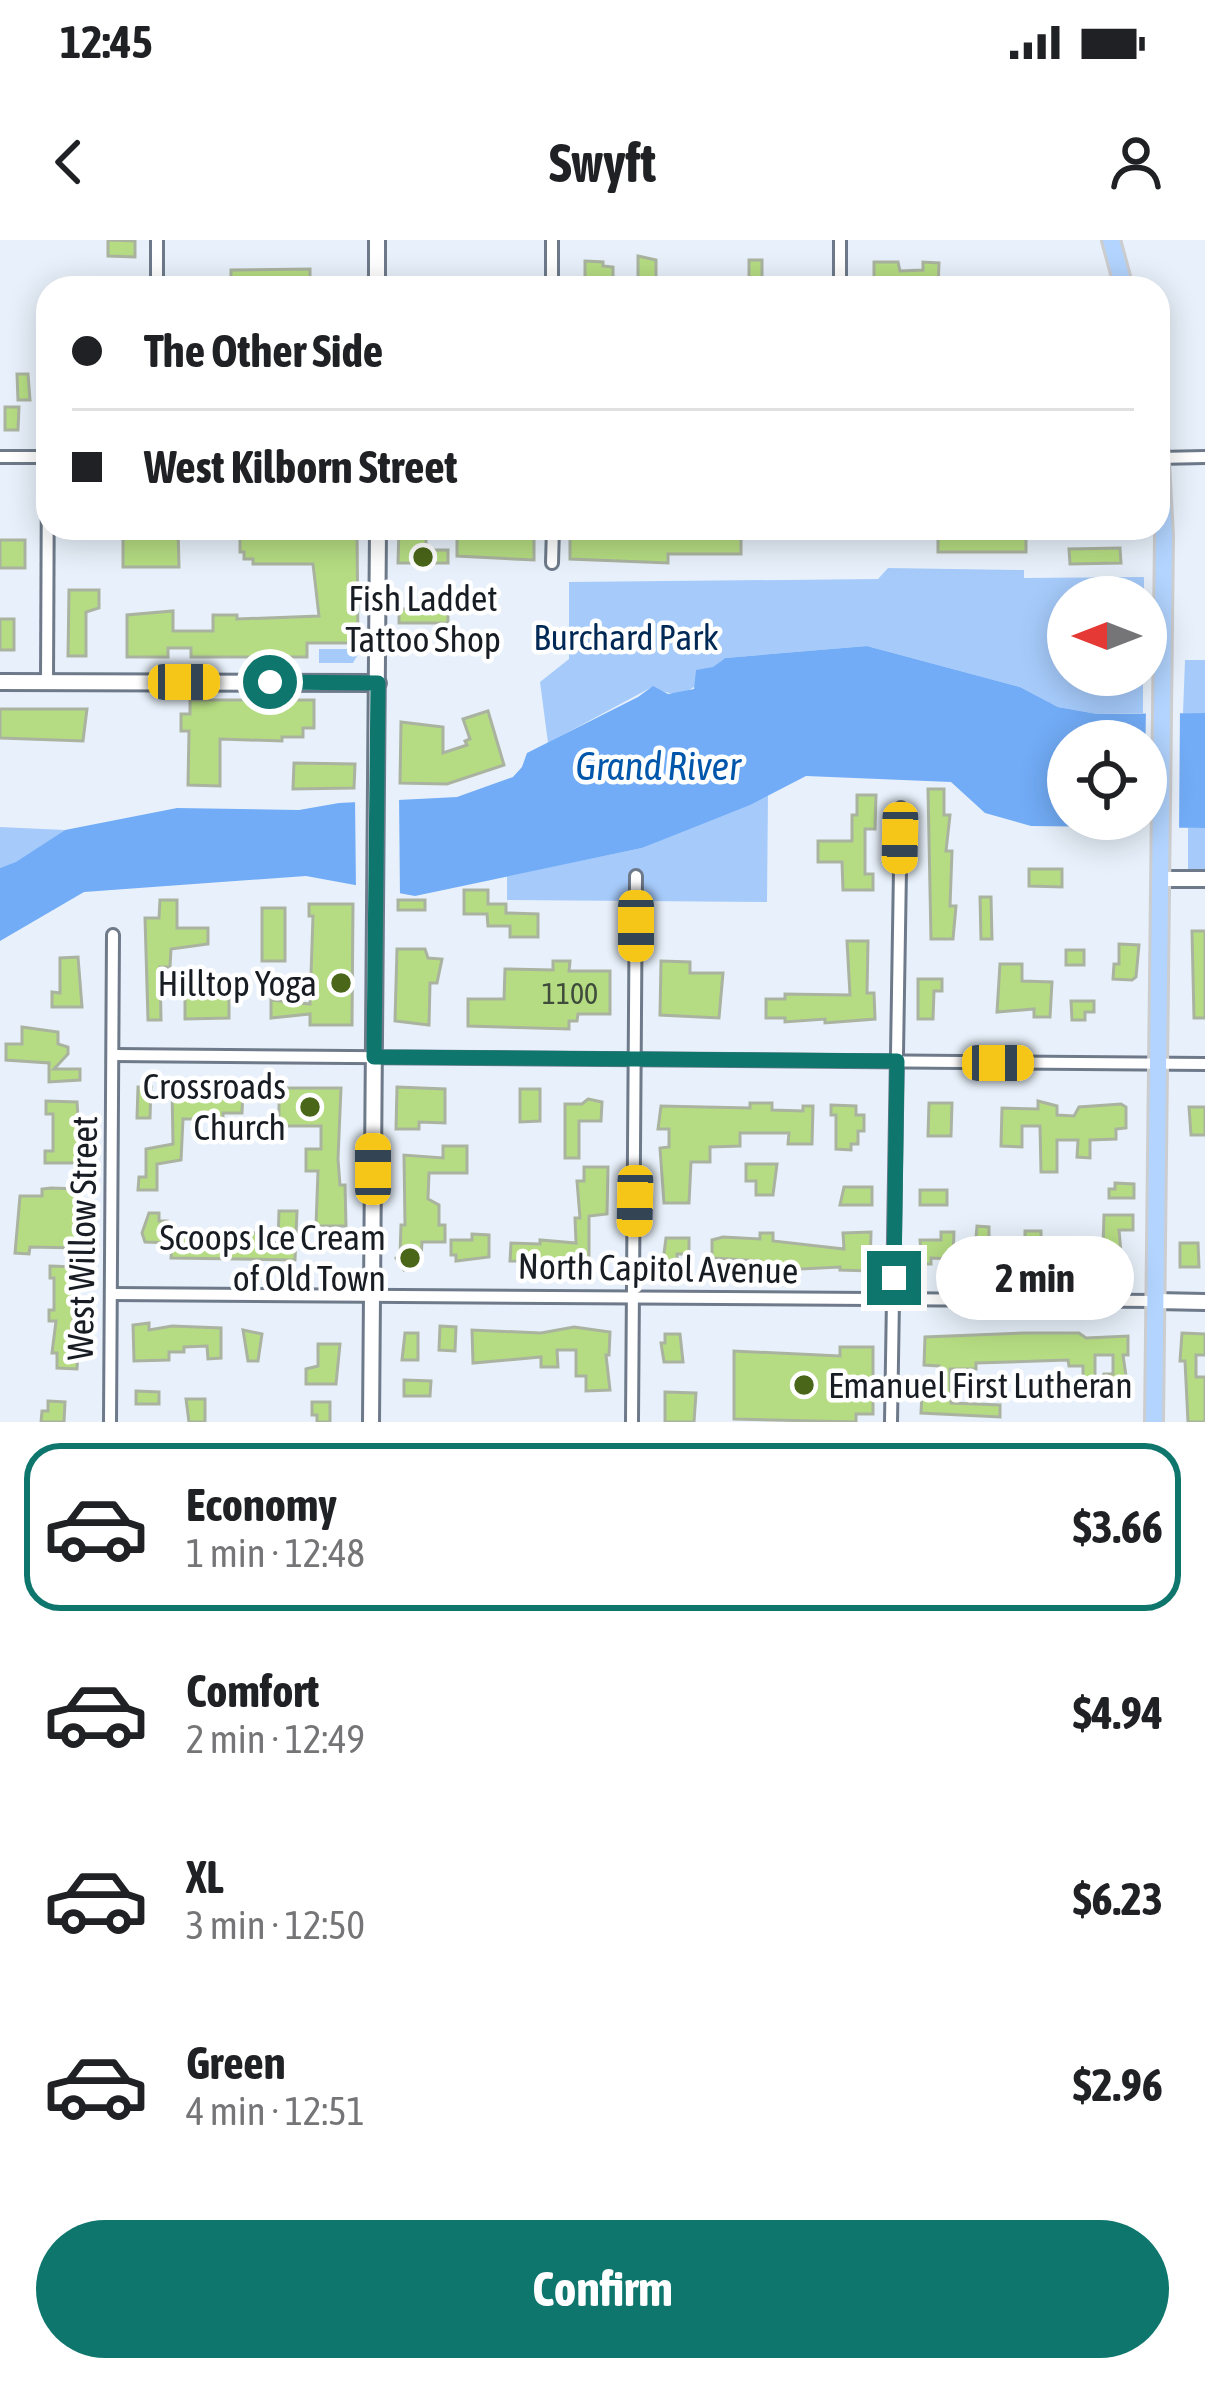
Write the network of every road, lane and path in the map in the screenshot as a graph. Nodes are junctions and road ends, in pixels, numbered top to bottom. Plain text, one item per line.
1 (157, 240) edge
2 (377, 240) edge
3 (552, 240) edge
4 (840, 240) edge
5 (1111, 240) edge
6 (157, 276) edge
7 (377, 276) edge
8 (552, 276) edge
9 (840, 276) edge
10 (1121, 276) edge
11 (0, 457) edge
12 (36, 457) edge
13 (1170, 458) edge
14 (1205, 458) edge
15 (48, 540) edge
16 (378, 540) edge
17 (553, 540) edge
18 (1161, 540) edge
19 (552, 563) dead end
20 (0, 682) edge
21 (47, 682) junction
22 (378, 683) junction
23 (901, 808) dead end
24 (636, 876) dead end
25 (1160, 879) junction
26 (1205, 879) edge
27 (113, 935) dead end
28 (113, 1055) junction
29 (374, 1057) junction
30 (636, 1059) junction
31 (897, 1061) junction
32 (1157, 1064) junction
33 (1205, 1064) edge
34 (111, 1294) junction
35 (372, 1296) junction
36 (634, 1298) junction
37 (893, 1300) junction
38 (1156, 1301) junction
39 (1205, 1302) edge
40 (110, 1422) edge
41 (371, 1422) edge
42 (632, 1422) edge
43 (891, 1422) edge
44 (1154, 1422) edge

1 - 6 street
2 - 7 street
3 - 8 street
4 - 9 street
5 - 10 main road
11 - 12 street
13 - 14 street
15 - 21 street
16 - 22 street
17 - 19 street
18 - 25 main road
20 - 21 street
21 - 22 street
22 - 29 street
23 - 31 street
24 - 30 street
25 - 26 street
25 - 32 main road
27 - 28 street, West Willow Street
28 - 29 street
28 - 34 street, West Willow Street
29 - 30 street
29 - 35 street
30 - 31 street
30 - 36 street
31 - 32 street
31 - 37 street
32 - 33 street
32 - 38 main road
34 - 35 street, North Capitol Avenue
34 - 40 street, West Willow Street
35 - 36 street, North Capitol Avenue
35 - 41 street
36 - 37 street, North Capitol Avenue
36 - 42 street
37 - 38 street, North Capitol Avenue
37 - 43 street
38 - 39 street, North Capitol Avenue
38 - 44 main road

